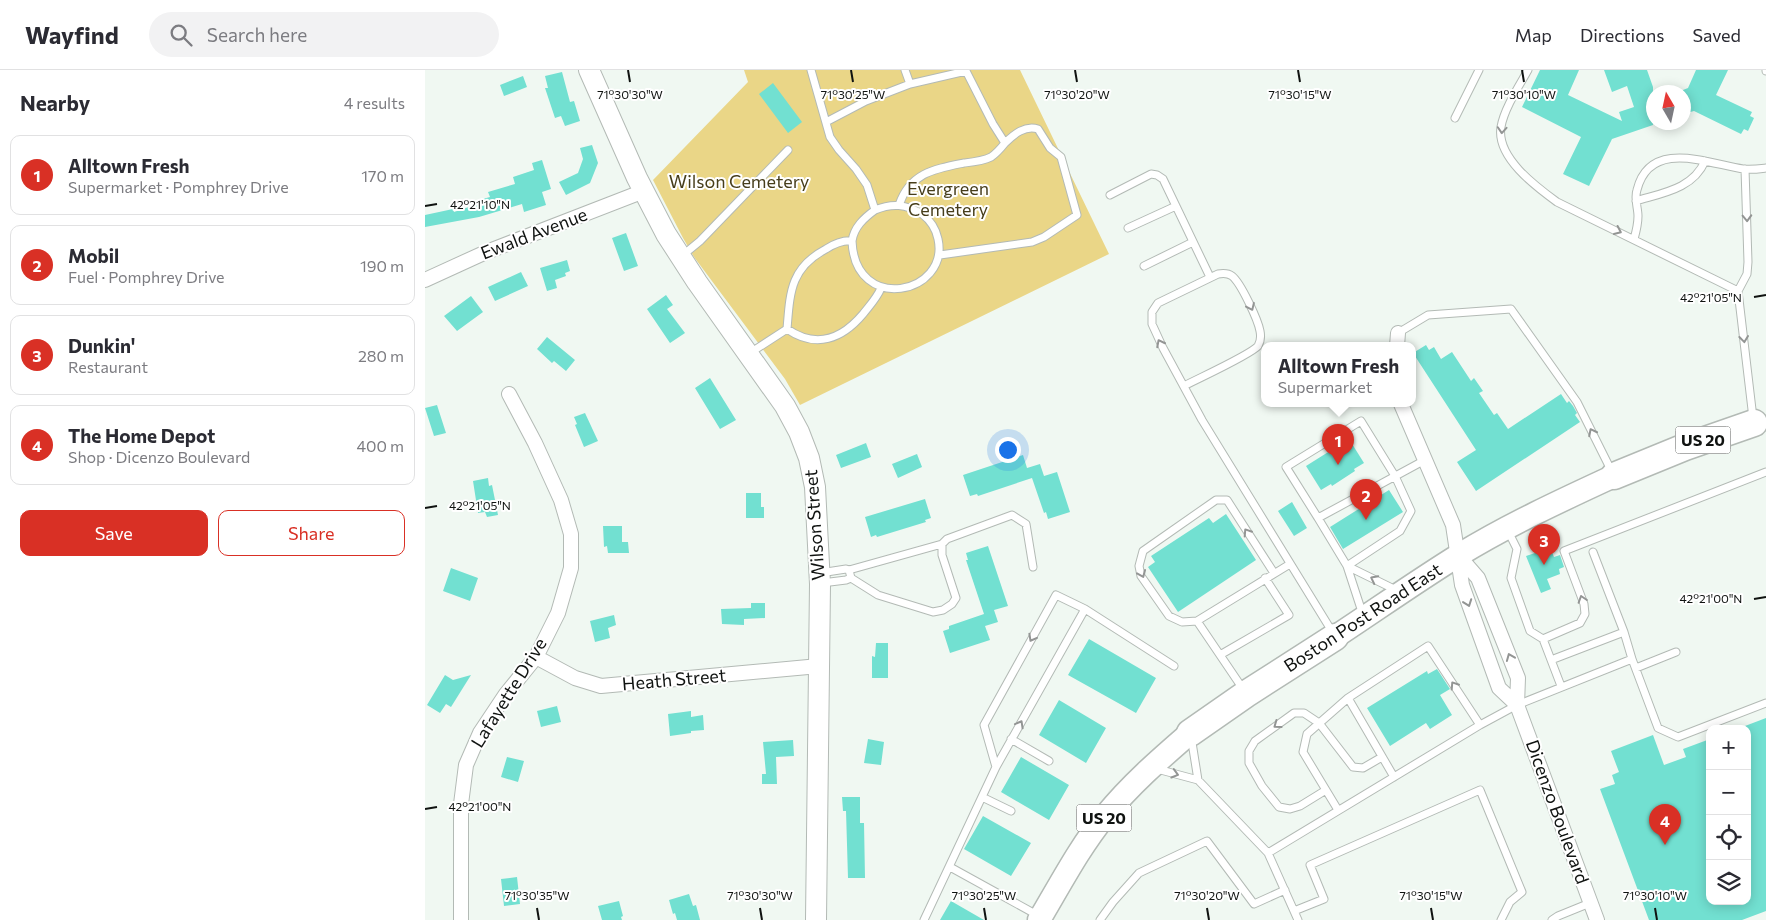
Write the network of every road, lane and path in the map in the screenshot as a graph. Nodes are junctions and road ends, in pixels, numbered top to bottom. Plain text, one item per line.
1 (589, 70) edge
2 (811, 70) edge
3 (905, 70) edge
4 (965, 70) edge
5 (1479, 70) edge
6 (1528, 70) edge
7 (910, 84) junction
8 (1455, 118) dead end
9 (826, 122) junction
10 (1005, 143) junction
11 (788, 150) dead end
12 (1705, 161) junction
13 (1766, 168) edge
14 (1745, 169) junction
15 (644, 192) junction
16 (1110, 195) dead end
17 (1636, 201) junction
18 (899, 205) junction
19 (1176, 206) junction
20 (875, 210) junction
21 (1128, 228) dead end
22 (1635, 239) junction
23 (852, 240) junction
24 (1193, 242) junction
25 (940, 255) junction
26 (681, 257) junction
27 (1144, 266) dead end
28 (1210, 277) junction
29 (425, 280) edge
30 (881, 288) junction
31 (1738, 291) junction
32 (787, 329) junction
33 (1398, 340) edge
34 (748, 355) junction
35 (1183, 386) junction
36 (509, 394) dead end
37 (1402, 407) edge
38 (1760, 422) edge
39 (1425, 460) junction
40 (1766, 472) edge
41 (1395, 476) junction
42 (1614, 476) junction
43 (1318, 518) junction
44 (1507, 528) junction
45 (942, 544) junction
46 (1593, 552) dead end
47 (1458, 555) junction
48 (1290, 564) junction
49 (1347, 566) junction
50 (1033, 567) dead end
51 (1274, 573) junction
52 (850, 574) junction
53 (820, 578) junction
54 (1265, 578) junction
55 (1401, 593) junction
56 (1085, 609) junction
57 (1364, 618) junction
58 (1197, 621) junction
59 (1624, 632) junction
60 (1335, 637) junction
61 (1543, 639) junction
62 (1676, 652) dead end
63 (1220, 655) junction
64 (535, 657) junction
65 (1632, 659) junction
66 (1551, 660) junction
67 (819, 666) junction
68 (1174, 666) dead end
69 (1636, 668) junction
70 (1561, 686) junction
71 (1246, 694) junction
72 (1347, 698) junction
73 (1766, 703) edge
74 (1517, 704) junction
75 (1319, 723) junction
76 (1480, 725) junction
77 (1190, 733) junction
78 (1011, 739) junction
79 (1382, 757) junction
80 (1049, 762) dead end
81 (996, 767) junction
82 (1151, 767) junction
83 (1394, 776) junction
84 (1198, 780) junction
85 (1326, 790) junction
86 (982, 797) junction
87 (1338, 810) junction
88 (1011, 811) dead end
89 (1268, 853) junction
90 (950, 867) junction
91 (1285, 890) junction
92 (1590, 903) junction
93 (1294, 911) junction
94 (1040, 918) edge
95 (461, 920) edge
96 (816, 920) edge
97 (924, 920) edge
98 (1100, 920) edge
99 (1298, 920) edge
100 (1501, 920) edge
101 (1552, 920) edge
102 (1597, 920) edge

1 - 15 street, Wilson Street
2 - 9 lane
3 - 7 lane
4 - 7 lane
4 - 10 lane
5 - 8 lane
6 -> 22 lane
7 - 9 lane
9 - 20 lane
10 - 18 lane
10 - 25 lane
11 - 26 lane
12 - 14 lane
12 - 17 lane
12 - 17 lane
13 - 14 lane
14 -> 31 lane
15 - 26 street, Wilson Street
15 - 29 street, Ewald Avenue
16 - 19 lane
17 - 22 lane
18 - 20 lane
18 - 25 lane
19 - 21 lane
19 - 24 lane
20 - 23 lane
22 - 31 lane
23 - 30 lane
23 - 32 lane
24 - 27 lane
24 - 28 lane
25 - 30 lane
26 - 34 street, Wilson Street
35 -> 28 lane
28 -> 35 lane
30 - 32 lane
31 -> 38 lane
32 - 34 lane
42 -> 33 lane
34 - 53 street, Wilson Street
35 - 48 lane
36 - 64 street, Lafayette Drive
37 - 39 street
38 - 42 highway, Boston Post Road East / US 20
39 - 41 lane
39 - 47 street
61 -> 40 lane
41 - 43 lane
41 - 43 lane
41 - 49 lane
42 - 44 main road, Boston Post Road East / US 20
43 - 49 lane
44 - 47 main road, Boston Post Road East / US 20
44 - 61 lane
45 - 50 lane
45 - 52 lane
45 - 52 lane
46 - 59 lane
47 - 55 main road, Boston Post Road East / US 20
47 -> 74 street, Dicenzo Boulevard
74 -> 47 street, Dicenzo Boulevard
48 - 51 lane
48 - 60 lane
55 -> 49 lane
49 - 57 lane
51 - 54 lane
51 -> 58 lane
52 - 53 lane
53 - 67 street, Wilson Street
54 - 58 lane
54 - 63 lane
55 - 57 main road, Boston Post Road East / US 20
56 - 68 lane
78 -> 56 lane
56 -> 81 lane
57 - 60 main road, Boston Post Road East / US 20
58 - 63 lane
59 - 65 lane
59 - 66 lane
60 - 71 highway, Boston Post Road East / US 20
61 - 66 lane
62 - 69 lane
63 - 71 lane
64 - 67 street, Heath Street
64 - 95 street, Lafayette Drive
65 - 69 lane
65 - 70 lane
66 - 70 lane
67 - 96 street, Wilson Street
69 - 73 lane
70 - 74 lane
71 - 77 highway, Boston Post Road East / US 20
72 - 75 lane
76 -> 72 lane
72 - 79 lane
74 - 76 lane
74 - 92 street, Dicenzo Boulevard
75 - 79 lane
75 - 85 lane
75 -> 85 lane
76 - 83 lane
77 - 82 main road, Boston Post Road East / US 20
77 - 84 lane
78 - 80 lane
78 - 81 lane
79 - 83 lane
81 - 86 lane
82 -> 84 lane
82 - 94 main road, Boston Post Road East / US 20
83 - 87 lane
84 - 89 lane
85 - 87 lane
86 - 88 lane
86 - 90 lane
87 - 89 lane
89 - 91 lane
90 - 94 lane
90 - 97 lane
91 - 93 lane
91 - 98 lane
92 - 101 lane
92 - 102 street, Dicenzo Boulevard
93 - 99 lane
93 - 100 lane

